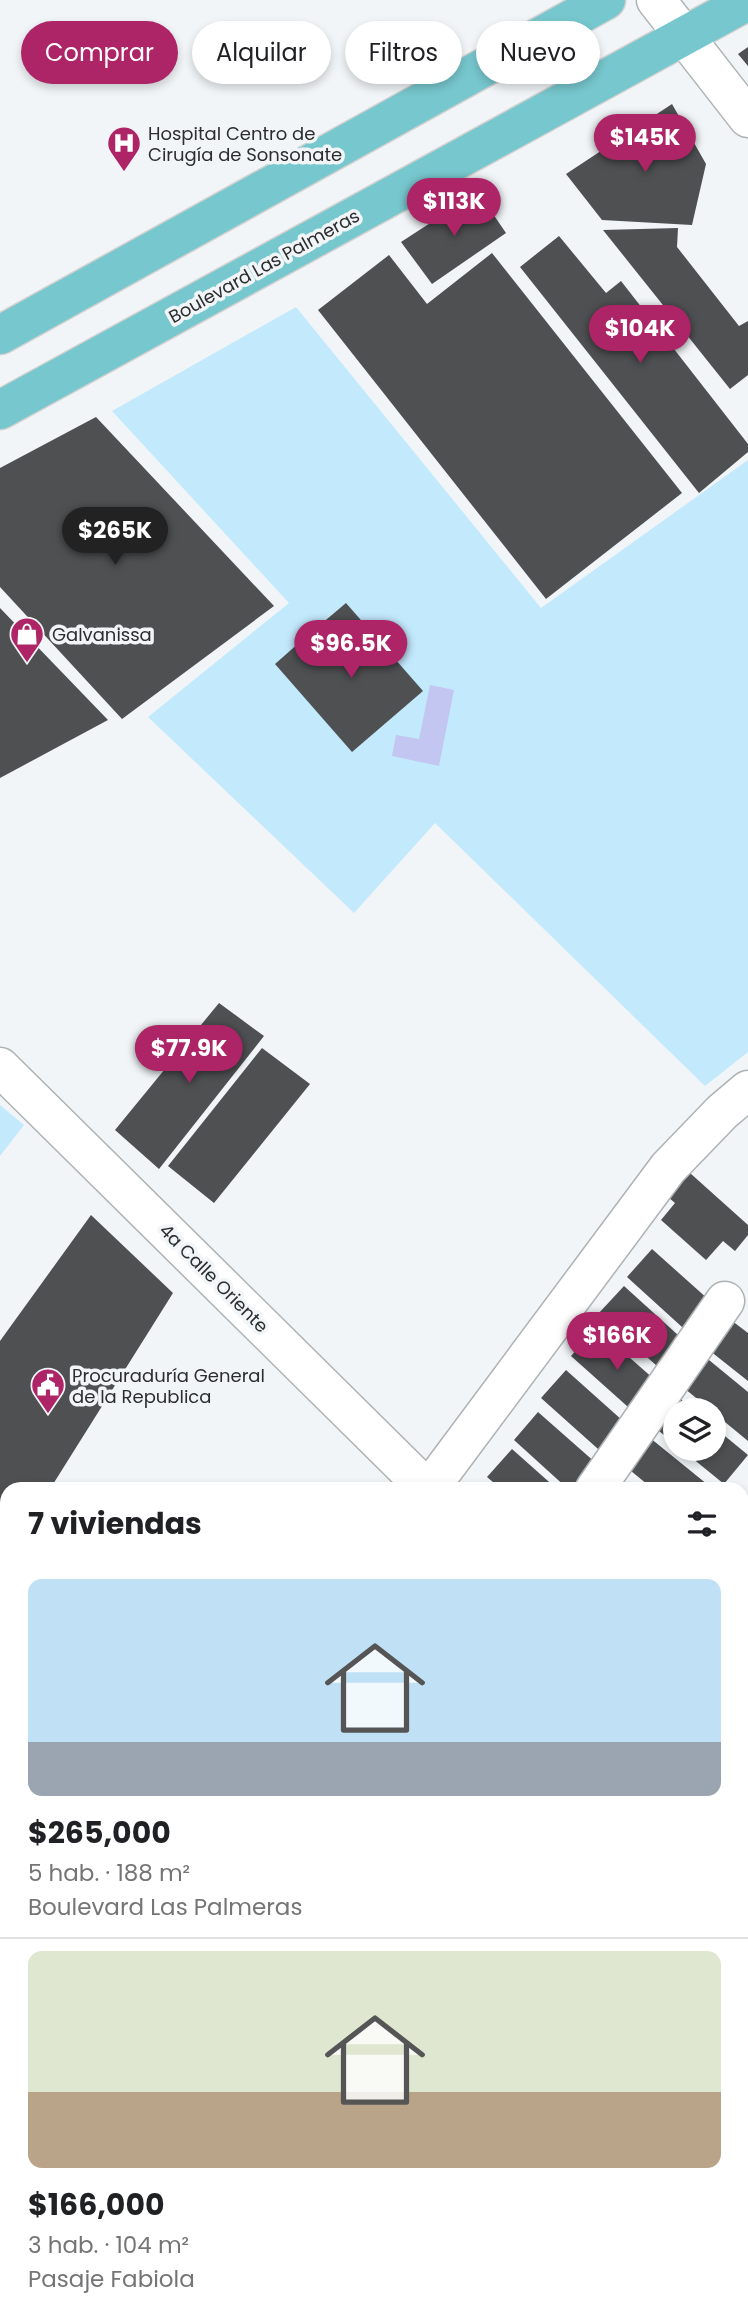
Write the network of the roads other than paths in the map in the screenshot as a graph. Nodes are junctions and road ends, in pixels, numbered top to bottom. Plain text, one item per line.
1 (606, 0) edge
2 (656, 0) edge
3 (748, 1) edge
4 (686, 36) junction
5 (748, 118) edge
6 (0, 335) edge
7 (0, 410) edge
8 (0, 1067) edge
9 (748, 1090) edge
10 (724, 1301) dead end
11 (421, 1482) edge
12 (433, 1482) edge
13 (601, 1482) edge

1 - 6 main road
2 - 4 street
3 - 4 main road, Boulevard Las Palmeras
4 - 5 street
4 - 7 main road, Boulevard Las Palmeras
8 - 11 street, 4a Calle Oriente
9 - 12 street
10 - 13 street

